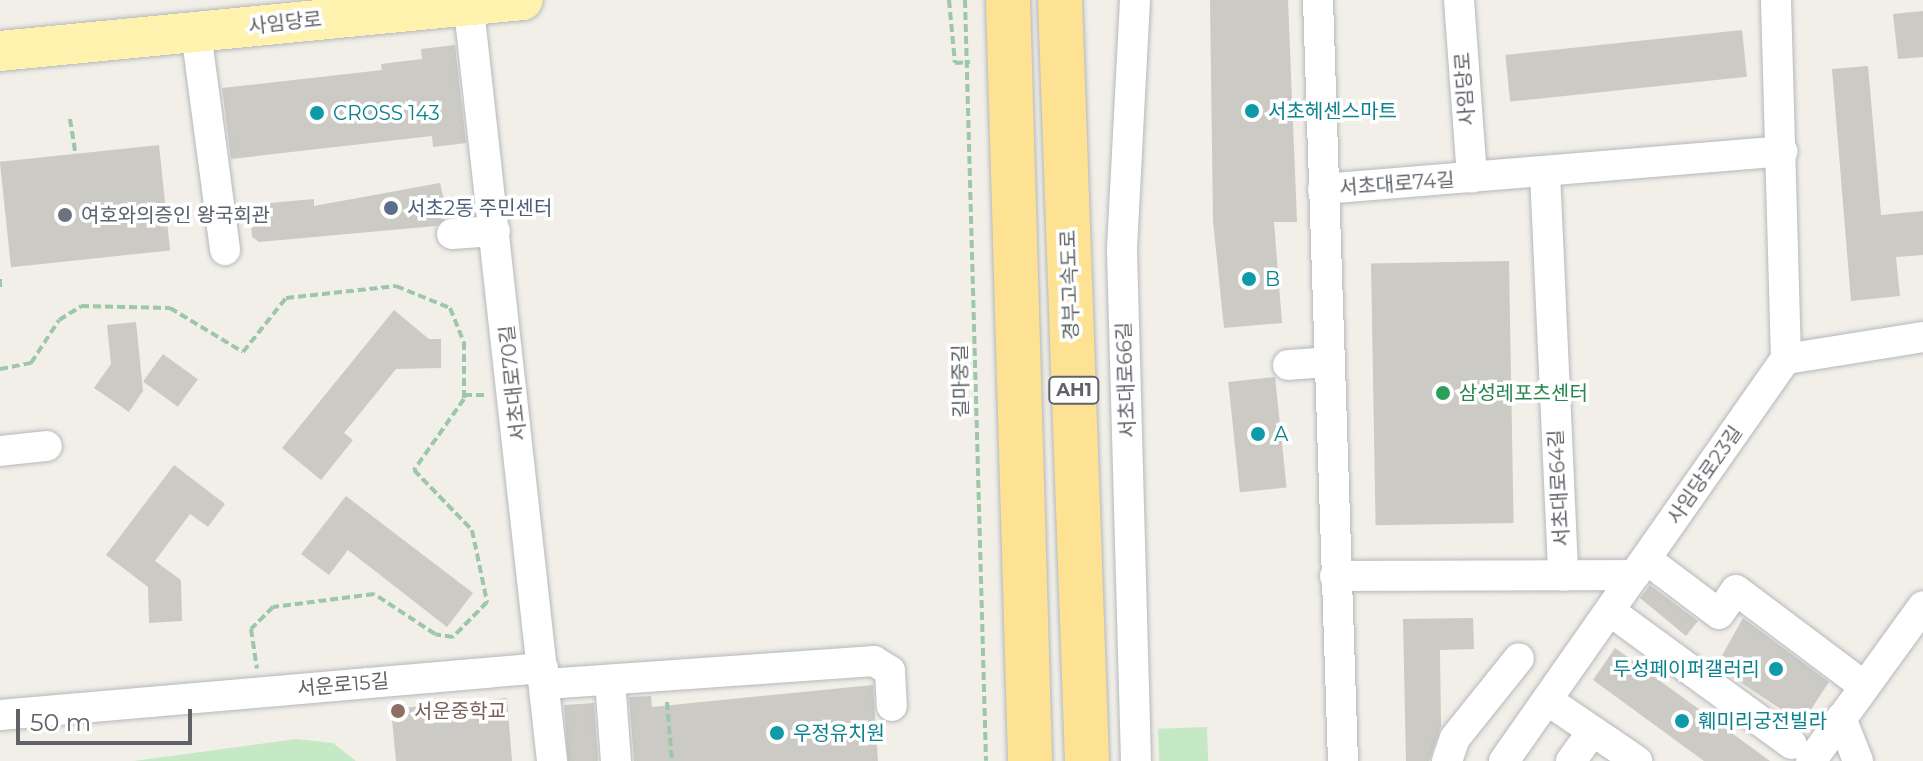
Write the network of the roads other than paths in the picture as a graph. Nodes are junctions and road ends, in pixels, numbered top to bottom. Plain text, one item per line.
1 (523, 0) edge
2 (1135, 0) edge
3 (1318, 0) edge
4 (1459, 0) edge
5 (1776, 0) edge
6 (468, 2) edge
7 (1061, 10) edge
8 (1008, 11) edge
9 (196, 32) junction
10 (0, 51) edge
11 (1782, 151) junction
12 (1545, 173) junction
13 (1472, 178) junction
14 (1323, 189) junction
15 (495, 231) junction
16 (452, 234) dead end
17 (225, 250) dead end
18 (1923, 337) edge
19 (1786, 359) junction
20 (1329, 362) junction
21 (1288, 365) dead end
22 (47, 446) dead end
23 (0, 451) edge
24 (1640, 567) junction
25 (1335, 576) junction
26 (1563, 576) junction
27 (1923, 606) edge
28 (1610, 611) junction
29 (1519, 658) dead end
30 (544, 676) junction
31 (610, 680) junction
32 (1864, 686) junction
33 (1547, 700) junction
34 (892, 706) dead end
35 (0, 715) edge
36 (1841, 718) junction
37 (1593, 731) junction
38 (1801, 753) edge
39 (552, 761) edge
40 (616, 761) edge
41 (1030, 761) edge
42 (1087, 761) edge
43 (1136, 761) edge
44 (1343, 761) edge
45 (1447, 761) edge
46 (1504, 761) edge
47 (1571, 761) edge
48 (1637, 761) edge
49 (1858, 761) edge

1 - 6 main road, 사임당로
2 - 43 street, 서초대로66길
3 - 14 street
4 - 13 street, 사임당로
5 - 11 street
6 - 9 main road, 사임당로
6 - 15 street, 서초대로70길
7 - 42 highway, 경부고속도로 / AH1
8 - 41 highway, AH1
9 - 10 main road, 사임당로
9 - 17 street
11 - 12 street
11 - 19 street
12 - 13 street
12 - 26 street, 서초대로64길
13 - 14 street, 서초대로74길
14 - 20 street
15 - 16 street
15 - 30 street, 서초대로70길
18 - 19 street
19 - 24 street, 사임당로23길
20 - 21 street
20 - 25 street
22 - 23 street
24 - 26 street
24 - 28 street, 사임당로23길
24 - 32 street
25 - 26 street, 서초대로64길
25 - 44 street
27 - 32 street
28 - 33 street, 사임당로23길
28 - 38 street
29 - 45 street
30 - 31 street, 서운로15길
30 - 35 street, 서운로15길
30 - 39 street, 서초대로70길
31 - 34 street, 서운로15길
31 - 40 street
32 - 36 street
33 - 37 street
33 - 46 street, 사임당로23길
36 - 38 street
36 - 49 street
37 - 47 street
37 - 48 street

